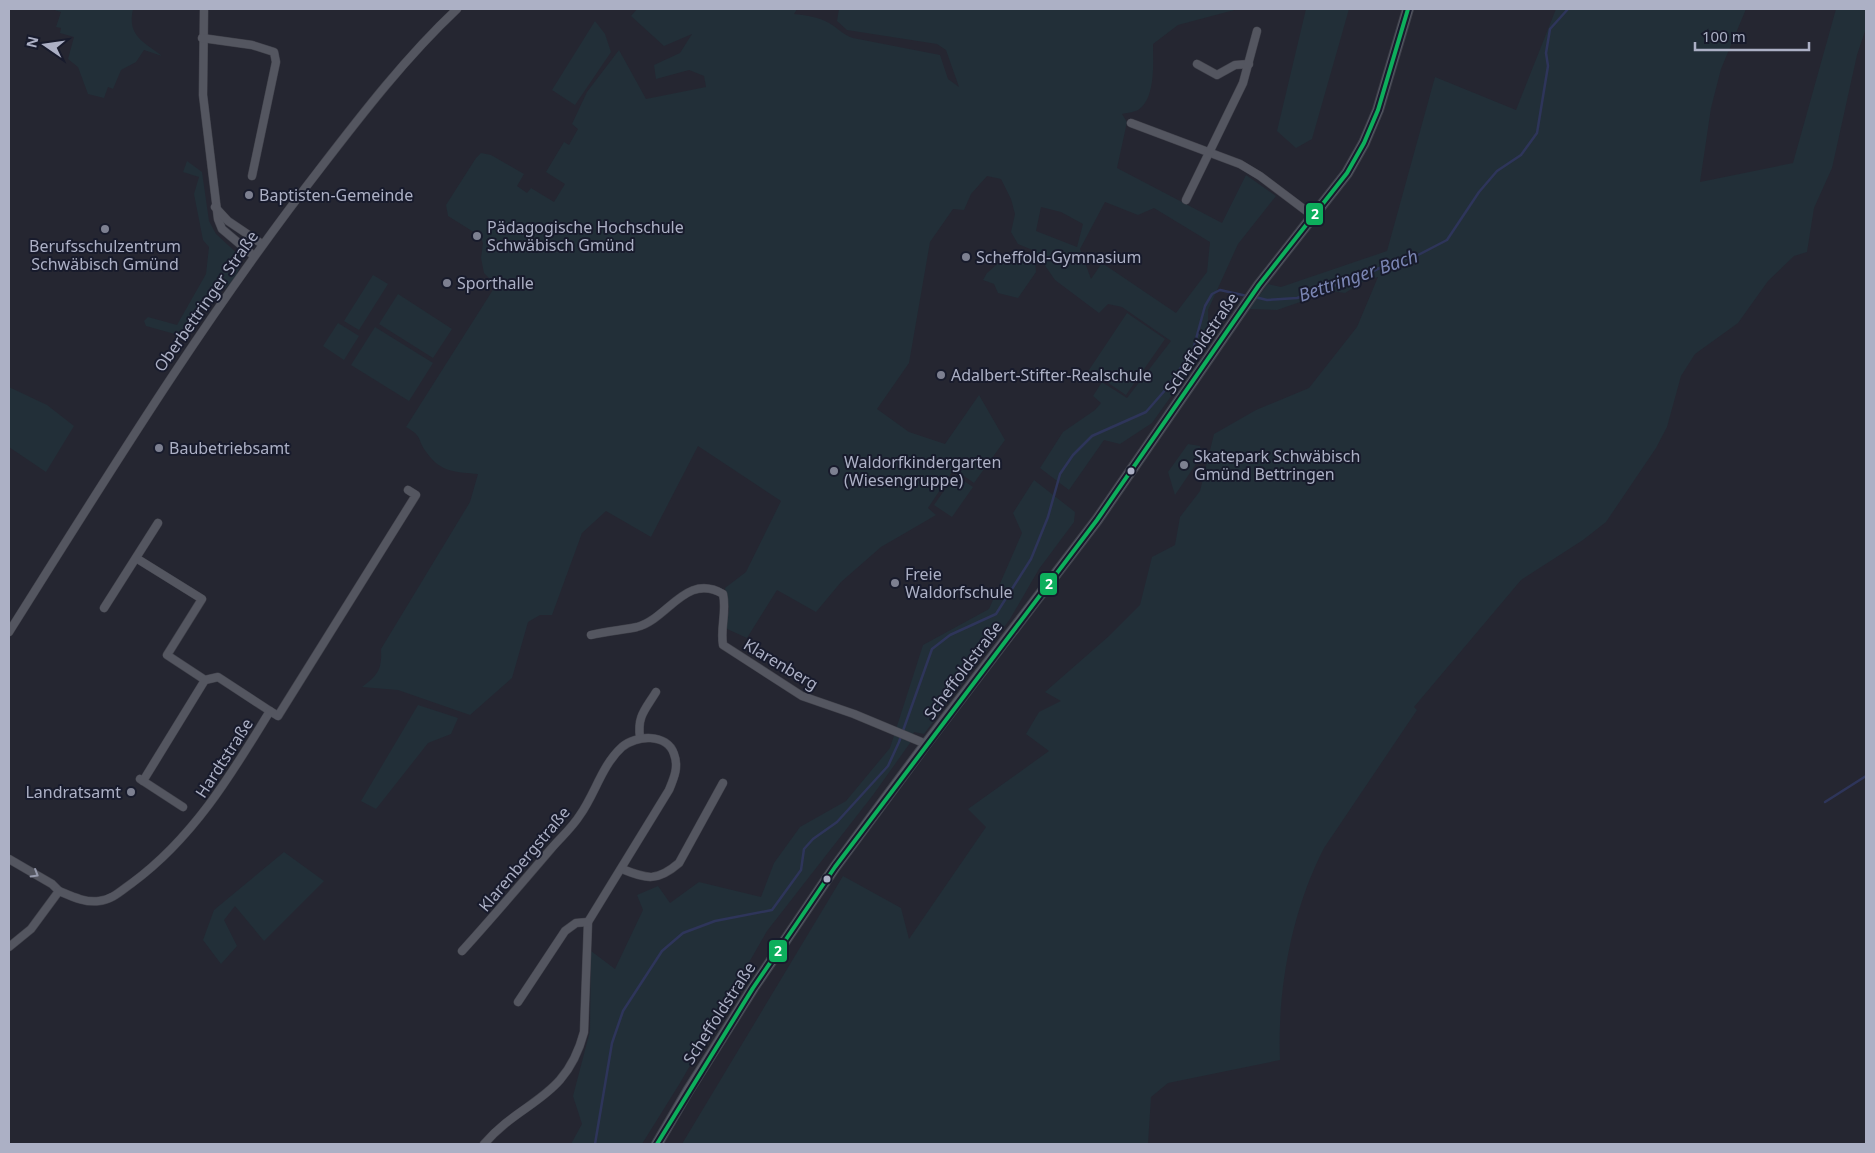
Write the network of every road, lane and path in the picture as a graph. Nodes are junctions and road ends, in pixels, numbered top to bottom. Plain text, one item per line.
1 (204, 9) edge
2 (457, 9) edge
3 (1408, 9) edge
4 (1257, 31) dead end
5 (202, 38) junction
6 (1197, 64) dead end
7 (1249, 64) junction
8 (1131, 123) dead end
9 (1209, 152) junction
10 (252, 176) dead end
11 (1186, 200) dead end
12 (215, 207) junction
13 (1313, 216) junction
14 (262, 244) junction
15 (254, 256) junction
16 (408, 490) dead end
17 (158, 522) dead end
18 (136, 558) junction
19 (104, 608) dead end
20 (9, 632) edge
21 (591, 635) dead end
22 (205, 680) junction
23 (656, 692) dead end
24 (270, 711) junction
25 (640, 738) junction
26 (921, 742) junction
27 (723, 783) dead end
28 (183, 807) dead end
29 (9, 859) edge
30 (622, 869) junction
31 (58, 891) junction
32 (588, 922) junction
33 (9, 947) edge
34 (462, 951) dead end
35 (518, 1002) dead end
36 (484, 1144) edge
37 (657, 1144) edge

1 - 5 street
2 - 14 street, Oberbettringer Straße
3 - 13 main road, Scheffoldstraße
4 - 7 street
5 - 10 street
5 - 12 street
6 - 7 street
7 - 9 street
8 - 9 street
9 - 11 street
9 - 13 street
12 - 14 street
12 - 15 street
13 - 26 main road, Scheffoldstraße
14 - 15 street, Oberbettringer Straße
15 - 20 street, Oberbettringer Straße
16 - 24 street, Hardtstraße
17 - 18 street
18 - 19 street
18 - 22 street
21 - 26 street, Klarenberg
22 - 24 street
22 - 28 street
23 - 25 street
24 - 31 street, Hardtstraße
25 - 30 street
25 - 34 street, Klarenbergstraße
26 - 37 main road, Scheffoldstraße
27 - 30 street
29 -> 31 street, Hardtstraße
30 - 32 street
31 - 33 street
32 - 35 street
32 - 36 street

